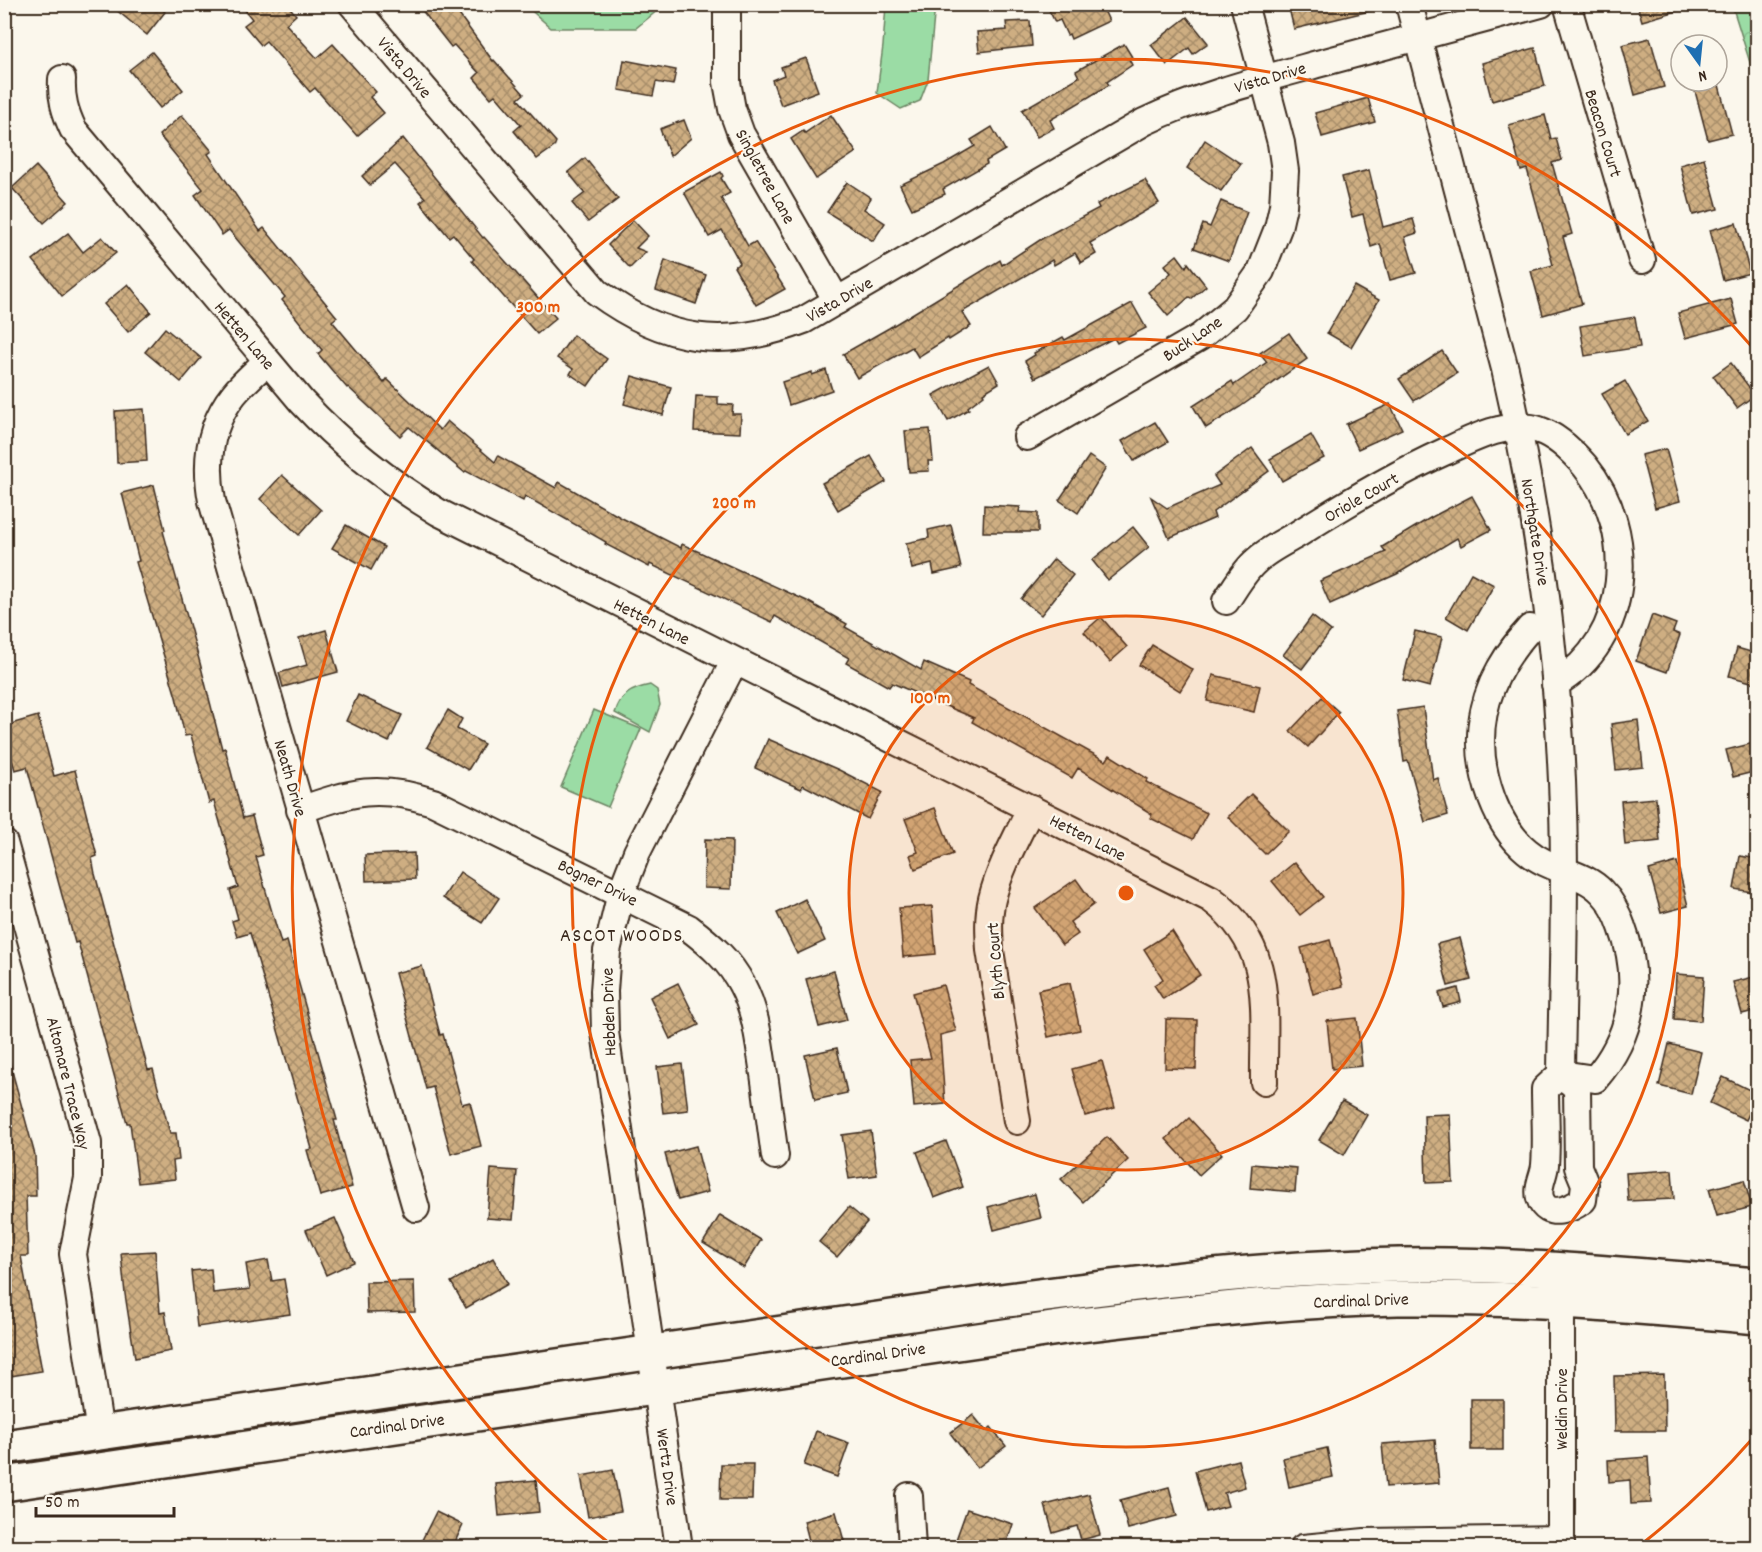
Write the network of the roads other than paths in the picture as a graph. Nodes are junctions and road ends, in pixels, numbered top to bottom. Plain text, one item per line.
1 (352, 4) edge
2 (727, 4) edge
3 (1244, 4) edge
4 (1409, 4) edge
5 (1541, 4) edge
6 (1567, 4) edge
7 (1418, 37) junction
8 (1264, 78) junction
9 (62, 79) dead end
10 (1642, 260) dead end
11 (837, 301) junction
12 (267, 361) junction
13 (1518, 428) junction
14 (1027, 437) dead end
15 (1226, 601) dead end
16 (1530, 628) dead end
17 (734, 662) junction
18 (1556, 684) junction
19 (1030, 808) junction
20 (300, 810) junction
21 (4, 843) edge
22 (1564, 872) junction
23 (621, 893) junction
24 (1264, 1082) dead end
25 (1017, 1121) dead end
26 (775, 1156) dead end
27 (416, 1208) dead end
28 (1561, 1270) junction
29 (1758, 1285) edge
30 (1561, 1302) junction
31 (1758, 1317) edge
32 (651, 1352) junction
33 (656, 1386) junction
34 (100, 1433) junction
35 (4, 1447) edge
36 (4, 1484) edge
37 (909, 1496) dead end
38 (1562, 1543) edge
39 (679, 1548) edge
40 (912, 1548) edge
41 (1303, 1548) edge

1 - 11 street, Vista Drive
2 - 11 street, Singletree Lane
3 - 8 street, Buck Lane
4 - 7 street, Northgate Drive
5 - 7 street
6 - 10 street, Beacon Court
7 - 8 street, Vista Drive
7 - 13 street, Northgate Drive
8 - 11 street, Vista Drive
8 - 14 street, Buck Lane
9 - 12 street, Hetten Lane
12 - 17 street, Hetten Lane
12 - 20 street, Neath Drive
13 - 15 street, Oriole Court
13 - 18 street, Northgate Drive
13 - 18 street
16 - 22 street
17 - 19 street, Hetten Lane
17 - 23 street, Hebden Drive
18 - 22 street, Northgate Drive
19 - 24 street, Hetten Lane
19 - 25 street, Blyth Court
20 - 23 street, Bogner Drive
20 - 27 street, Neath Drive
21 - 34 street, Altomare Trace Way
22 - 22 street, Northgate Drive
23 - 26 street, Bogner Drive
23 - 32 street, Hebden Drive
28 - 29 main road, Cardinal Drive
28 - 30 street, Weldin Drive
28 - 32 main road, Cardinal Drive
30 - 31 main road, Cardinal Drive
30 - 33 main road, Cardinal Drive
30 - 38 street, Weldin Drive
32 - 33 street, Hebden Drive
32 - 34 main road, Cardinal Drive
33 - 36 main road, Cardinal Drive
33 - 39 street, Wertz Drive
34 - 35 main road, Cardinal Drive
37 - 40 street
38 - 41 street

